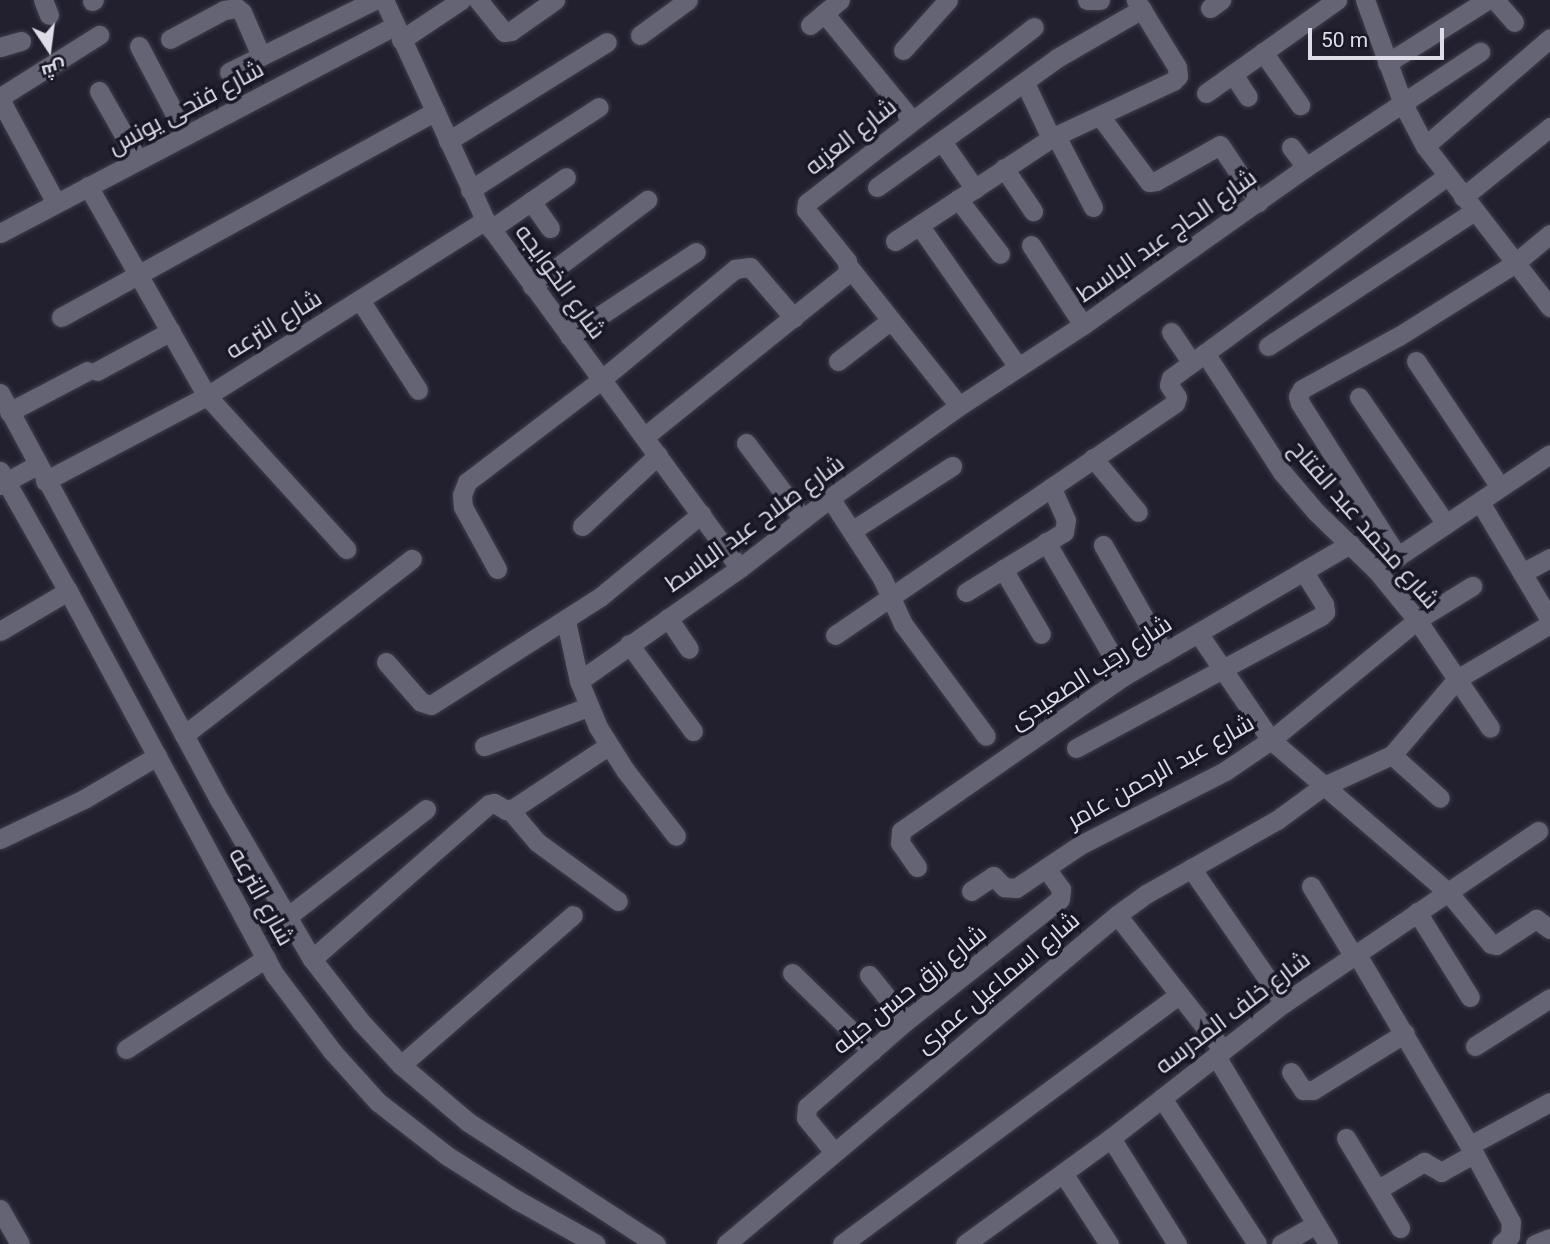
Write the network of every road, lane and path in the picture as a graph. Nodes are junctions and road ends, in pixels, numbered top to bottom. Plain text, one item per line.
1 (375, 0) edge
2 (384, 0) edge
3 (461, 0) edge
4 (478, 0) edge
5 (555, 0) edge
6 (688, 0) edge
7 (840, 0) edge
8 (948, 0) edge
9 (1337, 0) edge
10 (1364, 0) edge
11 (1487, 0) edge
12 (1495, 0) edge
13 (1139, 4) edge
14 (1514, 22) dead end
15 (1034, 27) dead end
16 (398, 33) junction
17 (99, 35) dead end
18 (640, 35) dead end
19 (1550, 38) edge
20 (170, 39) dead end
21 (21, 41) dead end
22 (607, 42) dead end
23 (139, 46) dead end
24 (0, 47) edge
25 (904, 50) dead end
26 (1263, 52) junction
27 (1480, 52) dead end
28 (261, 56) junction
29 (1387, 63) junction
30 (229, 72) dead end
31 (1233, 74) junction
32 (1025, 82) junction
33 (99, 90) dead end
34 (1206, 93) dead end
35 (1248, 97) dead end
36 (1403, 104) junction
37 (1300, 105) dead end
38 (599, 107) dead end
39 (435, 111) junction
40 (1100, 116) junction
41 (912, 120) junction
42 (1550, 127) edge
43 (186, 135) junction
44 (1053, 137) junction
45 (448, 141) junction
46 (943, 143) junction
47 (1425, 145) junction
48 (1291, 147) dead end
49 (138, 160) junction
50 (1306, 167) junction
51 (1004, 168) junction
52 (1447, 176) junction
53 (566, 177) dead end
54 (88, 186) junction
55 (877, 187) dead end
56 (975, 189) junction
57 (470, 190) junction
58 (647, 200) dead end
59 (958, 200) junction
60 (531, 201) junction
61 (1258, 202) junction
62 (56, 203) junction
63 (1469, 204) junction
64 (1093, 207) dead end
65 (1033, 211) dead end
66 (488, 225) junction
67 (919, 225) junction
68 (550, 228) dead end
69 (0, 233) edge
70 (1550, 234) edge
71 (895, 241) dead end
72 (1031, 245) dead end
73 (696, 252) dead end
74 (1000, 254) dead end
75 (1514, 264) junction
76 (849, 267) junction
77 (137, 273) junction
78 (532, 286) junction
79 (360, 300) junction
80 (1550, 307) edge
81 (61, 317) dead end
82 (794, 318) junction
83 (891, 320) junction
84 (1083, 325) junction
85 (171, 331) junction
86 (1171, 332) dead end
87 (569, 336) junction
88 (1268, 346) dead end
89 (1198, 358) junction
90 (1416, 361) dead end
91 (838, 362) dead end
92 (1018, 367) junction
93 (602, 379) junction
94 (418, 390) dead end
95 (0, 393) edge
96 (207, 396) junction
97 (1359, 397) dead end
98 (959, 406) junction
99 (9, 412) junction
100 (645, 437) junction
101 (746, 443) dead end
102 (1550, 454) edge
103 (658, 455) junction
104 (1093, 458) junction
105 (952, 466) dead end
106 (41, 473) junction
107 (2, 479) edge
108 (1051, 487) junction
109 (1500, 487) junction
110 (830, 498) junction
111 (1480, 502) junction
112 (1138, 512) dead end
113 (701, 514) junction
114 (803, 519) junction
115 (1446, 524) junction
116 (582, 526) dead end
117 (853, 530) junction
118 (1046, 542) junction
119 (1350, 544) junction
120 (1103, 545) dead end
121 (346, 549) dead end
122 (1398, 557) junction
123 (1550, 558) edge
124 (412, 559) dead end
125 (740, 568) junction
126 (497, 569) dead end
127 (1003, 569) junction
128 (1303, 571) junction
129 (1377, 571) junction
130 (1522, 573) junction
131 (1472, 586) dead end
132 (68, 591) junction
133 (966, 592) dead end
134 (890, 595) junction
135 (668, 618) junction
136 (1417, 620) junction
137 (566, 621) junction
138 (1550, 622) edge
139 (0, 631) edge
140 (1198, 633) junction
141 (1041, 634) dead end
142 (835, 635) dead end
143 (629, 645) junction
144 (688, 649) dead end
145 (1164, 653) junction
146 (386, 662) dead end
147 (1221, 668) junction
148 (1124, 676) junction
149 (1457, 679) junction
150 (579, 681) junction
151 (589, 707) junction
152 (1490, 727) dead end
153 (692, 731) dead end
154 (184, 735) junction
155 (986, 736) dead end
156 (1271, 740) junction
157 (484, 746) dead end
158 (608, 746) junction
159 (1076, 748) dead end
160 (1392, 755) junction
161 (157, 756) junction
162 (1322, 787) junction
163 (1440, 798) dead end
164 (426, 809) dead end
165 (510, 810) junction
166 (1538, 831) dead end
167 (676, 836) dead end
168 (0, 839) edge
169 (918, 867) dead end
170 (1046, 868) junction
171 (1191, 868) junction
172 (1311, 886) dead end
173 (971, 891) dead end
174 (1448, 892) junction
175 (618, 901) dead end
176 (1416, 912) junction
177 (573, 915) dead end
178 (1117, 915) junction
179 (287, 917) junction
180 (1545, 918) edge
181 (1355, 954) junction
182 (266, 958) junction
183 (312, 959) junction
184 (792, 973) dead end
185 (869, 975) dead end
186 (1178, 995) junction
187 (1470, 997) dead end
188 (1550, 998) edge
189 (1284, 1003) junction
190 (906, 1021) junction
191 (1405, 1033) junction
192 (1475, 1045) dead end
193 (126, 1049) dead end
194 (872, 1051) junction
195 (1219, 1053) junction
196 (401, 1065) junction
197 (1292, 1072) dead end
198 (1162, 1098) junction
199 (1550, 1102) edge
200 (1111, 1138) junction
201 (1346, 1138) dead end
202 (1472, 1151) junction
203 (834, 1153) junction
204 (1063, 1173) junction
205 (1377, 1190) junction
206 (0, 1209) edge
207 (1316, 1224) junction
208 (1400, 1228) dead end
209 (1550, 1238) edge
210 (1511, 1240) edge
211 (20, 1244) edge
212 (596, 1244) edge
213 (656, 1244) edge
214 (726, 1244) edge
215 (842, 1244) edge
216 (965, 1244) edge
217 (1109, 1244) edge
218 (1177, 1244) edge
219 (1257, 1244) edge
220 (1281, 1244) edge
221 (1328, 1244) edge
222 (1535, 1244) edge

1 - 28 street
2 - 16 street, شارع الخوايجه
3 - 16 street, شارع فتحى يونس
4 - 5 street
6 - 18 street
7 - 41 street
8 - 25 street
9 - 26 street
10 - 29 street
11 - 29 street
12 - 14 street
13 - 32 street
13 - 40 street
15 - 41 street, شارع العزبه
16 - 39 street, شارع الخوايجه
16 - 43 street, شارع فتحى يونس
17 - 62 street
19 - 47 street
20 - 28 street
21 - 24 street
22 - 45 street
23 - 43 street
26 - 31 street
26 - 37 street
27 - 36 street, شارع الحاج عبد الباسط
28 - 30 street
29 - 36 street
31 - 34 street
31 - 35 street
32 - 44 street
32 - 46 street
33 - 49 street
36 - 47 street
36 - 50 street, شارع الحاج عبد الباسط
38 - 57 street
39 - 45 street, شارع الخوايجه
39 - 77 street
40 - 44 street
40 - 61 street
41 - 76 street, شارع العزبه
42 - 63 street
43 - 49 street, شارع فتحى يونس
44 - 51 street
44 - 64 street
45 - 57 street, شارع الخوايجه
46 - 55 street
46 - 56 street
47 - 52 street
48 - 50 street
49 - 54 street, شارع فتحى يونس
50 - 61 street, شارع الحاج عبد الباسط
51 - 56 street
51 - 65 street
52 - 63 street
52 - 89 street
53 - 60 street, شارع الترعه
54 - 62 street, شارع فتحى يونس
54 - 77 street
56 - 59 street
57 - 66 street, شارع الخوايجه
58 - 78 street
59 - 67 street
59 - 74 street
60 - 66 street, شارع الترعه
60 - 68 street
61 - 84 street, شارع الحاج عبد الباسط
62 - 69 street, شارع فتحى يونس
63 - 75 street
63 - 88 street
66 - 78 street, شارع الخوايجه
66 - 79 street, شارع الترعه
67 - 71 street
67 - 92 street
70 - 75 street
72 - 84 street
73 - 87 street
75 - 80 street
75 - 122 street, شارع محمد عبد الفتاح
76 - 82 street
76 - 83 street
77 - 81 street
77 - 85 street
78 - 87 street, شارع الخوايجه
79 - 94 street
79 - 96 street, شارع الترعه
82 - 93 street
82 - 100 street
83 - 91 street
83 - 98 street
84 - 92 street, شارع الحاج عبد الباسط
85 - 96 street
85 - 99 street
86 - 89 street, شارع محمد عبد الفتاح
87 - 93 street, شارع الخوايجه
89 - 104 street
89 - 119 street, شارع محمد عبد الفتاح
90 - 109 street
92 - 98 street, شارع الحاج عبد الباسط
93 - 100 street, شارع الخوايجه
93 - 126 street
95 - 99 street, شارع الترعه
96 - 106 street, شارع الترعه
96 - 121 street
97 - 115 street
98 - 110 street, شارع صلاح عبد الباسط
99 - 106 street, شارع الترعه
100 - 103 street, شارع الخوايجه
101 - 114 street
102 - 109 street
103 - 113 street, شارع الخوايجه
103 - 116 street
104 - 108 street
104 - 112 street
105 - 117 street
106 - 107 street
106 - 154 street, شارع الترعه
107 - 132 street, شارع الترعه
108 - 118 street
108 - 134 street
109 - 111 street
110 - 114 street, شارع صلاح عبد الباسط
110 - 117 street
111 - 115 street
111 - 130 street
113 - 125 street, شارع الخوايجه
113 - 137 street
114 - 125 street, شارع صلاح عبد الباسط
115 - 122 street
117 - 134 street
118 - 127 street
118 - 148 street
119 - 128 street, شارع رجب الصعيدى
119 - 129 street, شارع محمد عبد الفتاح
120 - 145 street
122 - 129 street
123 - 130 street
124 - 154 street
125 - 135 street, شارع صلاح عبد الباسط
127 - 133 street
127 - 141 street
128 - 140 street, شارع رجب الصعيدى
128 - 147 street
129 - 136 street, شارع محمد عبد الفتاح
130 - 138 street
131 - 136 street, شارع عبد الرحمن عامر
132 - 139 street
132 - 161 street, شارع الترعه
134 - 142 street
134 - 155 street
135 - 143 street, شارع صلاح عبد الباسط
135 - 144 street
136 - 149 street, شارع محمد عبد الفتاح
136 - 156 street, شارع عبد الرحمن عامر
137 - 146 street
137 - 150 street
138 - 149 street
140 - 145 street, شارع رجب الصعيدى
140 - 147 street
143 - 150 street, شارع صلاح عبد الباسط
143 - 153 street
145 - 148 street, شارع رجب الصعيدى
147 - 156 street
147 - 159 street
148 - 169 street, شارع رجب الصعيدى
149 - 152 street, شارع محمد عبد الفتاح
149 - 160 street
150 - 151 street
151 - 157 street
151 - 158 street
154 - 179 street, شارع الترعه
156 - 162 street
156 - 170 street, شارع عبد الرحمن عامر
158 - 165 street
158 - 167 street
160 - 162 street, شارع اسماعيل عمرى
160 - 163 street
161 - 168 street
161 - 182 street, شارع الترعه
162 - 171 street, شارع اسماعيل عمرى
162 - 174 street
164 - 179 street
165 - 175 street
165 - 183 street
166 - 174 street, شارع خلف المدرسه
170 - 173 street, شارع عبد الرحمن عامر
170 - 190 street, شارع رزق حسن حبله
171 - 178 street, شارع اسماعيل عمرى
171 - 189 street
172 - 181 street
174 - 176 street, شارع خلف المدرسه
174 - 180 street
176 - 181 street, شارع خلف المدرسه
176 - 187 street
177 - 196 street
178 - 186 street
178 - 203 street, شارع اسماعيل عمرى
179 - 183 street, شارع الترعه
181 - 189 street, شارع خلف المدرسه
181 - 191 street
182 - 193 street
182 - 212 street, شارع الترعه
183 - 196 street, شارع الترعه
184 - 194 street
185 - 190 street
186 - 195 street
186 - 215 street
188 - 192 street
189 - 195 street, شارع خلف المدرسه
190 - 194 street, شارع رزق حسن حبله
191 - 197 street
191 - 202 street
194 - 203 street, شارع رزق حسن حبله
195 - 198 street, شارع خلف المدرسه
195 - 207 street
196 - 213 street, شارع الترعه
198 - 200 street, شارع خلف المدرسه
198 - 219 street
199 - 202 street
200 - 204 street, شارع خلف المدرسه
200 - 218 street
201 - 205 street
202 - 205 street
202 - 210 street
203 - 214 street, شارع اسماعيل عمرى
204 - 216 street, شارع خلف المدرسه
204 - 217 street
205 - 208 street
206 - 211 street
207 - 220 street
207 - 221 street
209 - 222 street

